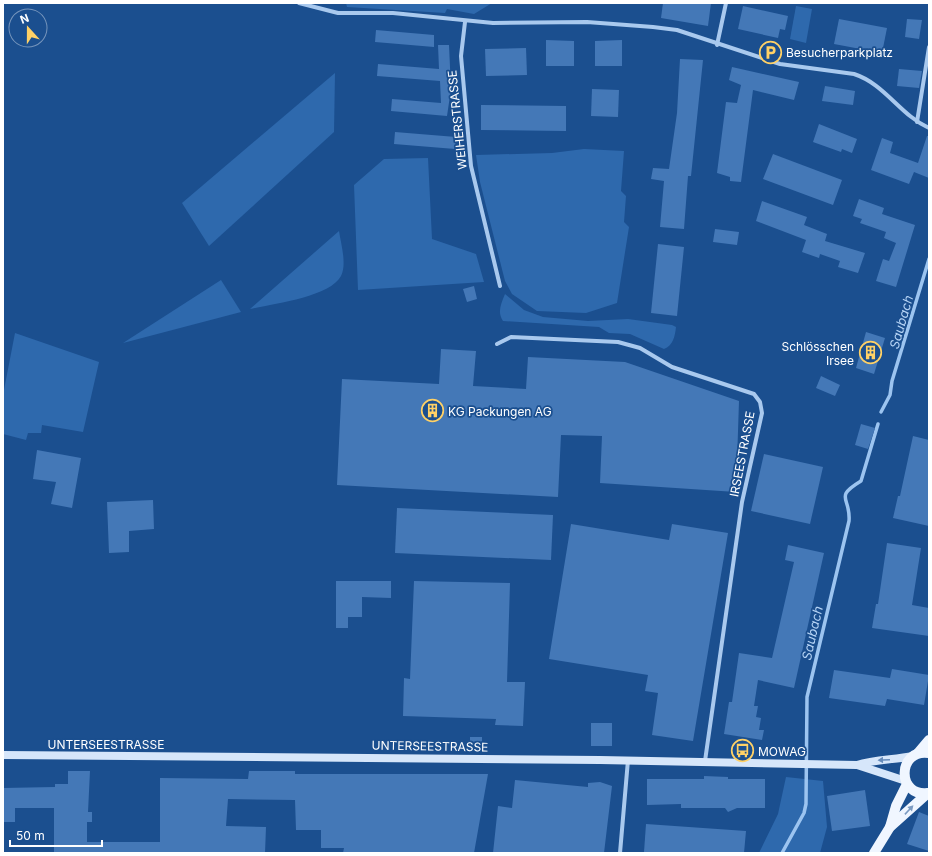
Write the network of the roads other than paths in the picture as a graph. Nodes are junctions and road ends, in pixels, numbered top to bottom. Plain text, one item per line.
1 (300, 3) edge
2 (726, 3) edge
3 (465, 22) junction
4 (717, 45) junction
5 (929, 47) edge
6 (917, 122) junction
7 (929, 128) edge
8 (500, 286) dead end
9 (497, 344) dead end
10 (929, 740) edge
11 (929, 753) edge
12 (3, 755) edge
13 (916, 755) junction
14 (628, 760) junction
15 (705, 761) junction
16 (856, 765) junction
17 (906, 783) junction
18 (928, 793) edge
19 (890, 827) junction
20 (620, 853) edge
21 (874, 853) edge

1 - 3 street
2 - 4 street
3 - 4 street
3 - 8 street, WEIHERSTRASSE
4 - 6 street
5 - 6 street
6 - 7 street
9 - 15 street, IRSEESTRASSE
10 - 13 main road
11 - 13 main road
12 - 14 street, UNTERSEESTRASSE
13 -> 16 street, UNTERSEESTRASSE
13 - 17 main road
14 - 15 street, UNTERSEESTRASSE
14 - 20 street
15 - 16 street, UNTERSEESTRASSE
16 - 17 street, UNTERSEESTRASSE
17 - 18 main road
17 - 19 main road
19 -> 18 main road
19 - 21 main road

